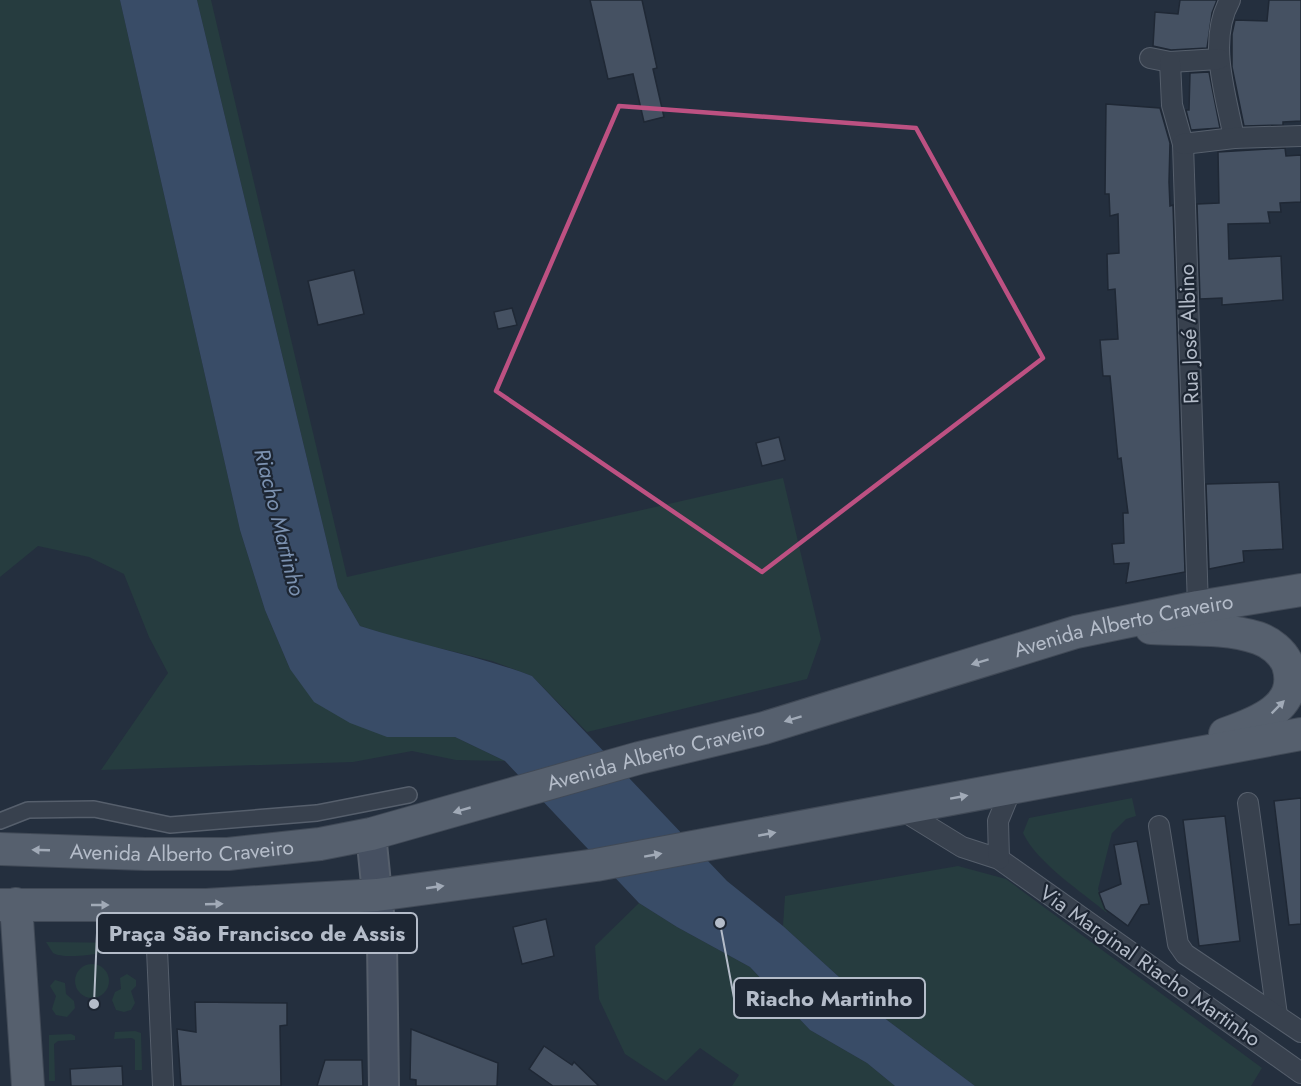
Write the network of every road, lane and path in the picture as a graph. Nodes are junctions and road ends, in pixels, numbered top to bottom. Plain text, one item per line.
1 (1230, 0) edge
2 (1150, 58) dead end
3 (1219, 59) junction
4 (1170, 62) junction
5 (1301, 136) edge
6 (1234, 138) junction
7 (1183, 144) junction
8 (1301, 590) edge
9 (1198, 607) junction
10 (1107, 625) junction
11 (1301, 734) edge
12 (1149, 762) junction
13 (1012, 787) junction
14 (409, 795) dead end
15 (1248, 804) dead end
16 (897, 807) junction
17 (0, 821) edge
18 (1159, 826) dead end
19 (371, 834) junction
20 (0, 849) edge
21 (999, 859) junction
22 (377, 895) junction
23 (155, 904) junction
24 (8, 905) edge
25 (1277, 1015) junction
26 (1301, 1032) edge
27 (1301, 1073) edge
28 (28, 1086) edge
29 (163, 1086) edge
30 (384, 1086) edge

1 - 3 street
2 - 4 street
3 - 4 street
3 - 6 street
4 - 7 street, Rua José Albino
5 - 6 street
6 - 7 street
7 - 9 street, Rua José Albino
8 - 9 main road, Avenida Alberto Craveiro
9 - 10 main road, Avenida Alberto Craveiro
12 -> 10 main road
10 -> 19 main road, Avenida Alberto Craveiro
11 - 12 main road
12 - 13 main road
16 -> 13 main road
13 - 21 street
14 - 17 street
15 - 25 street
16 - 21 street, Via Marginal Riacho Martinho
22 -> 16 main road
18 - 25 street
19 -> 20 main road, Avenida Alberto Craveiro
19 - 22 main road
21 - 27 street, Via Marginal Riacho Martinho
23 -> 22 main road
22 - 30 main road
24 -> 23 main road
23 - 29 street
24 - 28 main road
25 - 26 street

